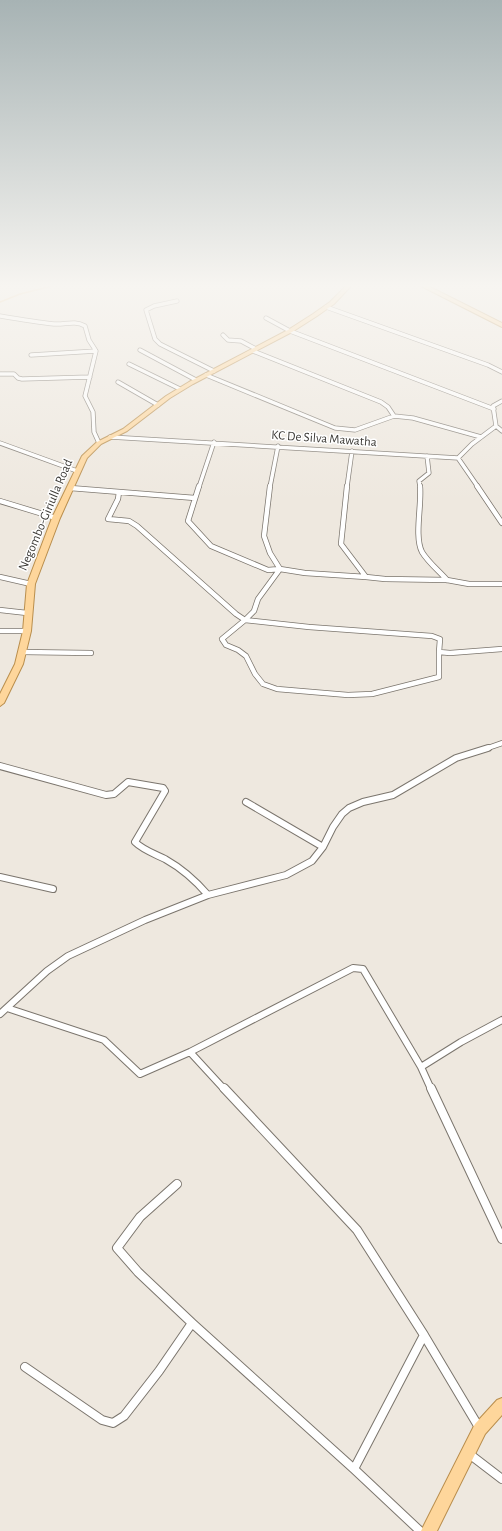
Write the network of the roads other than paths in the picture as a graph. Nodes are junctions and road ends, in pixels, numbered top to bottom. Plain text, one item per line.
1 (95, 357) edge
2 (154, 357) edge
3 (187, 357) edge
4 (240, 357) edge
5 (272, 357) edge
6 (359, 357) edge
7 (467, 357) edge
8 (130, 364) dead end
9 (214, 371) junction
10 (502, 372) edge
11 (0, 374) edge
12 (206, 375) junction
13 (90, 377) junction
14 (196, 380) junction
15 (118, 382) dead end
16 (180, 390) junction
17 (502, 401) edge
18 (158, 405) junction
19 (494, 409) junction
20 (394, 416) junction
21 (496, 426) junction
22 (502, 431) edge
23 (110, 437) junction
24 (482, 437) junction
25 (214, 442) junction
26 (0, 443) edge
27 (99, 443) junction
28 (278, 446) junction
29 (352, 451) junction
30 (427, 456) junction
31 (458, 458) junction
32 (77, 471) junction
33 (70, 488) junction
34 (119, 492) junction
35 (195, 498) junction
36 (0, 501) edge
37 (56, 518) junction
38 (502, 523) edge
39 (280, 569) junction
40 (0, 577) edge
41 (366, 577) junction
42 (448, 580) junction
43 (31, 584) junction
44 (502, 584) edge
45 (0, 610) edge
46 (27, 613) junction
47 (245, 620) junction
48 (0, 631) edge
49 (27, 631) junction
50 (502, 649) edge
51 (22, 652) junction
52 (440, 652) junction
53 (91, 653) dead end
54 (0, 703) edge
55 (502, 743) edge
56 (0, 766) edge
57 (246, 802) dead end
58 (323, 847) junction
59 (0, 877) edge
60 (53, 889) dead end
61 (208, 895) junction
62 (7, 1008) junction
63 (0, 1014) edge
64 (502, 1020) edge
65 (190, 1052) junction
66 (421, 1067) junction
67 (177, 1184) dead end
68 (502, 1239) edge
69 (192, 1323) junction
70 (424, 1335) junction
71 (25, 1367) dead end
72 (502, 1405) edge
73 (480, 1430) junction
74 (468, 1453) junction
75 (354, 1469) junction
76 (502, 1479) edge
77 (420, 1531) edge
78 (429, 1531) edge

1 - 13 street
2 - 14 street
3 - 9 street
4 - 9 main road, Negombo-Giriulla Road
5 - 20 street
6 - 19 street
7 - 10 street
8 - 16 street
9 - 12 main road, Negombo-Giriulla Road
11 - 13 street
12 - 14 main road, Negombo-Giriulla Road
12 - 20 street
13 - 27 street
14 - 16 main road, Negombo-Giriulla Road
15 - 18 street
16 - 18 main road, Negombo-Giriulla Road
17 - 19 street
18 - 23 main road, Negombo-Giriulla Road
19 - 21 street
20 - 24 street
21 - 22 street
21 - 24 street
23 - 25 street, KC De Silva Mawatha
23 - 27 main road, Negombo-Giriulla Road
24 - 31 street
25 - 28 street, KC De Silva Mawatha
25 - 35 street
26 - 32 street
27 - 32 main road, Negombo-Giriulla Road
28 - 29 street, KC De Silva Mawatha
28 - 39 street
29 - 30 street, KC De Silva Mawatha
29 - 41 street
30 - 31 street, KC De Silva Mawatha
30 - 42 street
31 - 38 street
32 - 33 main road, Negombo-Giriulla Road
33 - 34 street
33 - 37 main road, Negombo-Giriulla Road
34 - 35 street
34 - 47 street
35 - 39 street
36 - 37 street
37 - 43 main road, Negombo-Giriulla Road
39 - 41 street
39 - 47 street
40 - 43 street
41 - 42 street
42 - 44 street
43 - 46 main road, Negombo-Giriulla Road
45 - 46 street
46 - 49 main road, Negombo-Giriulla Road
47 - 52 street
47 - 52 street
48 - 49 street
49 - 51 main road, Negombo-Giriulla Road
50 - 52 street
51 - 53 street
51 - 54 main road, Negombo-Giriulla Road
55 - 58 street
56 - 61 street
57 - 58 street
58 - 61 street
59 - 60 street
61 - 62 street
62 - 63 street
62 - 65 street
64 - 66 street
65 - 66 street
65 - 70 street
66 - 68 street
67 - 69 street
69 - 71 street
69 - 75 street
70 - 73 street
70 - 75 street
72 - 73 main road
73 - 74 main road
74 - 76 street
74 - 78 main road
75 - 77 street

